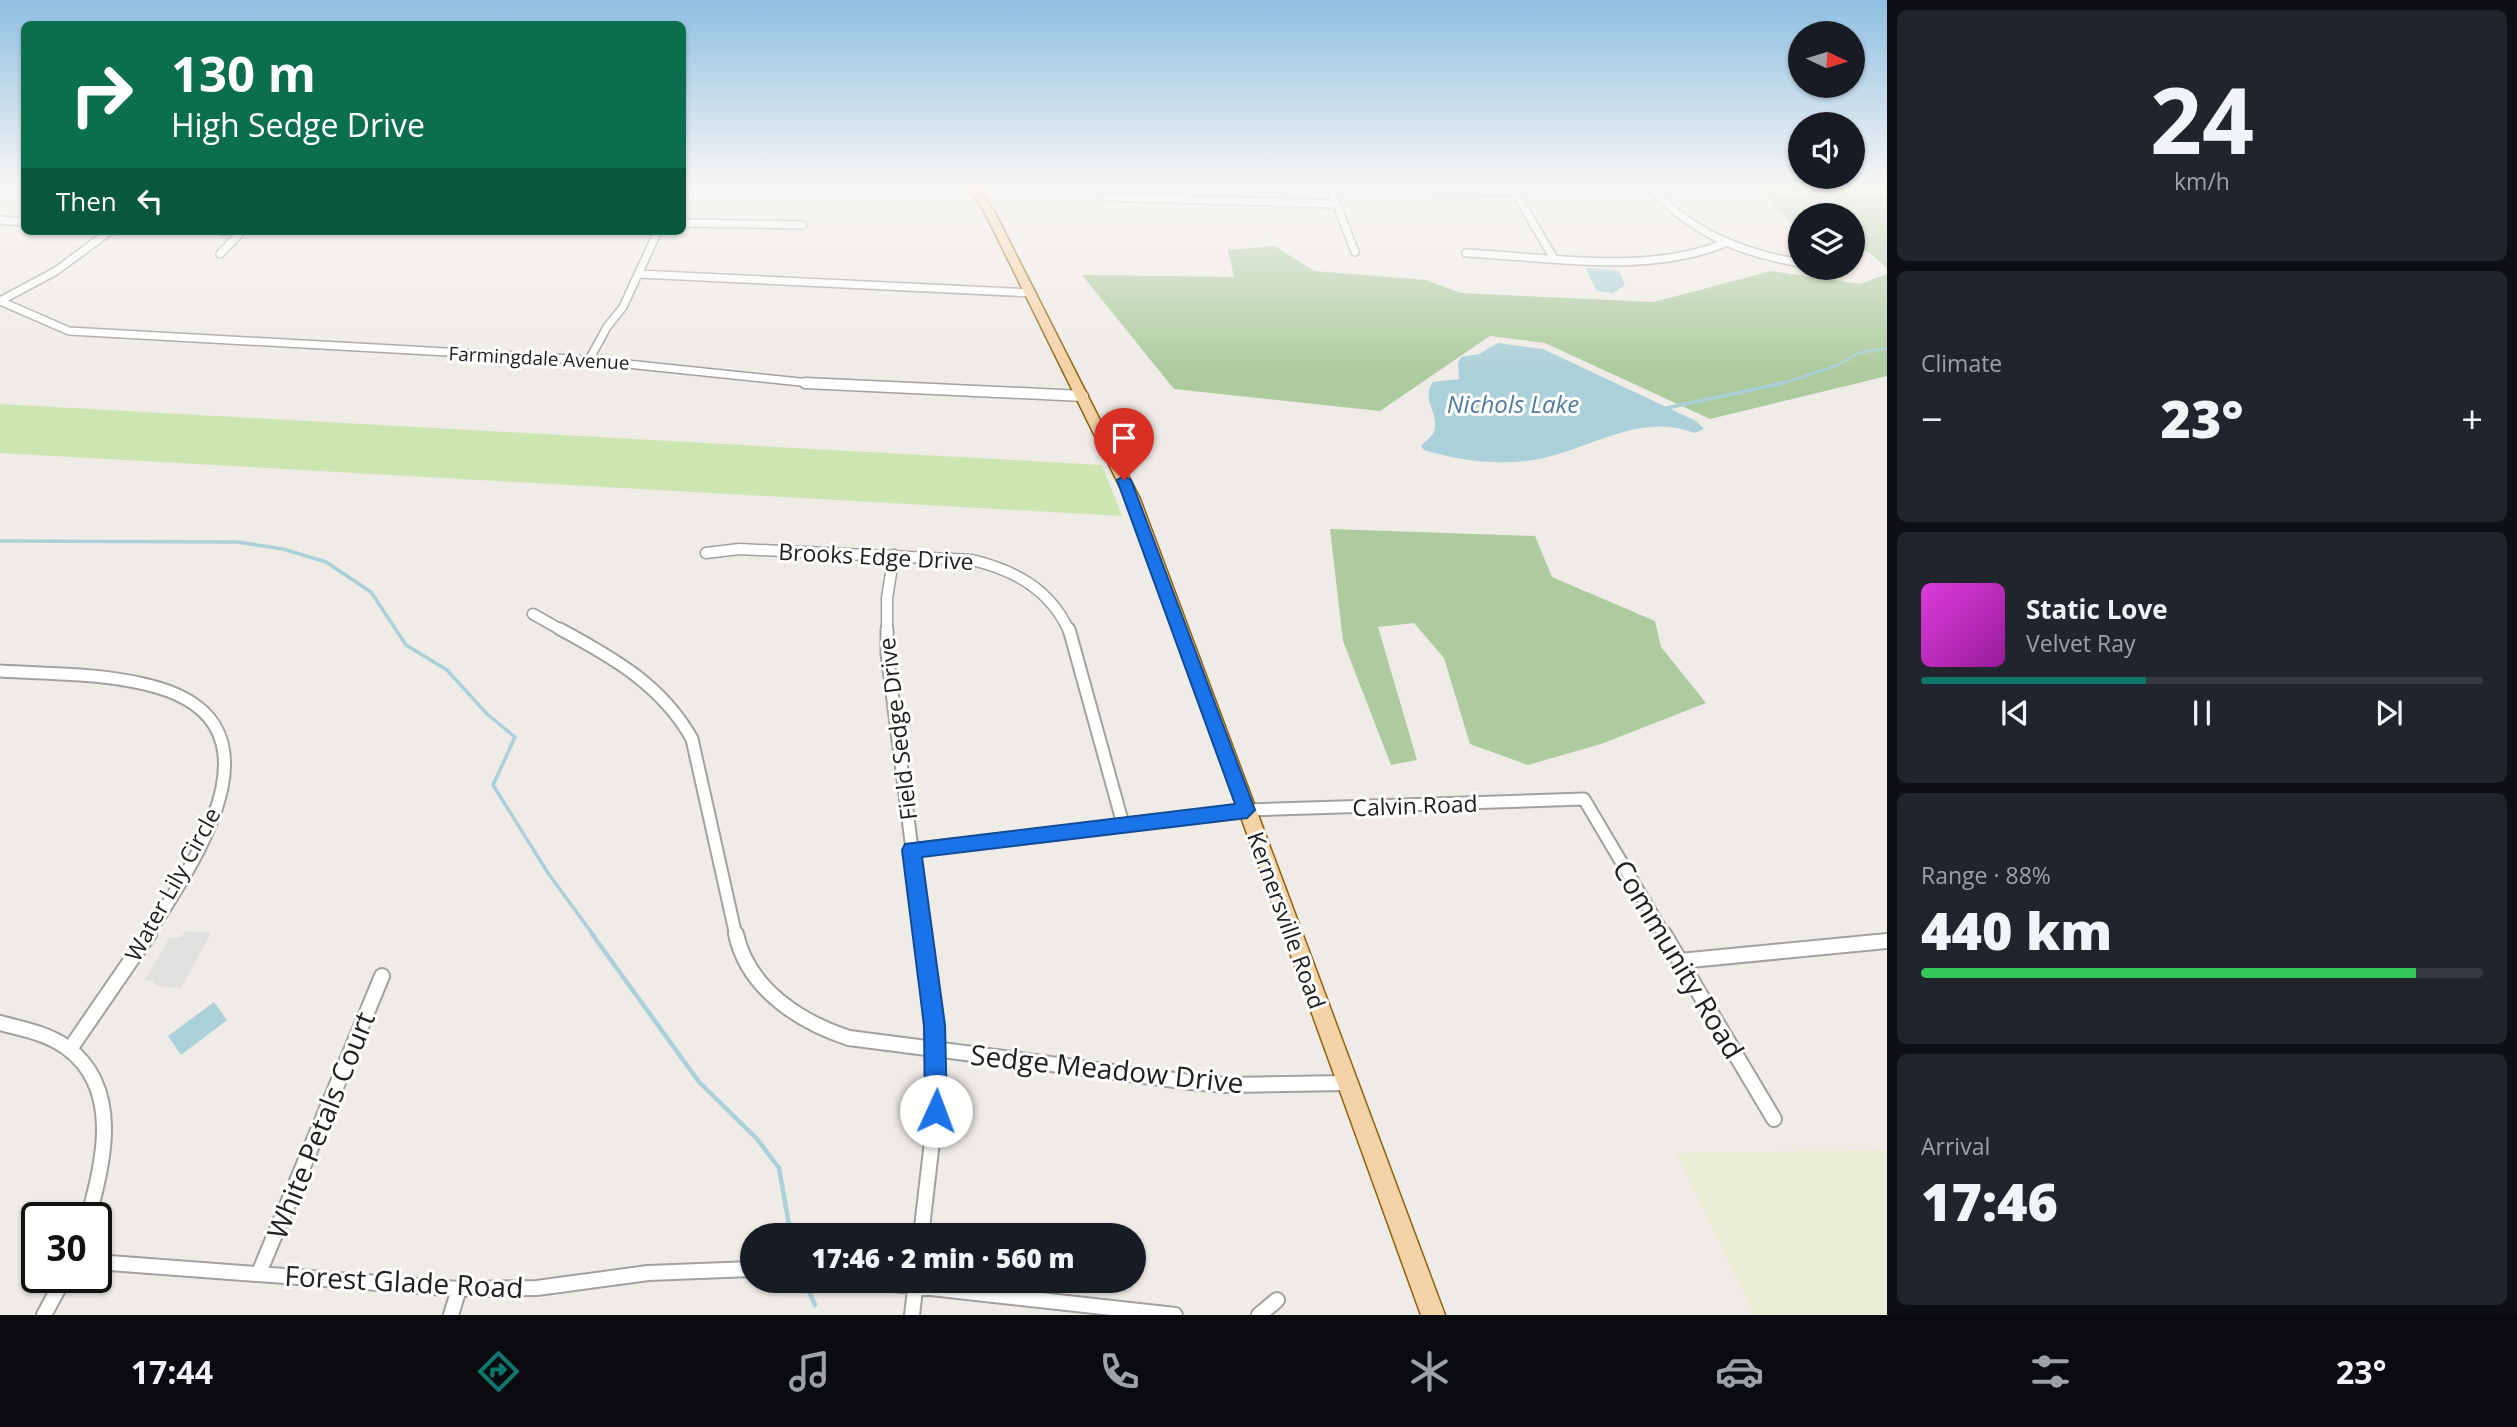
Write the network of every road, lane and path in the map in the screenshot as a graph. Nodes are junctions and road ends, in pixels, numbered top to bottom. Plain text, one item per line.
1 (86, 248) edge
2 (225, 248) edge
3 (650, 248) edge
4 (1006, 248) edge
5 (1354, 248) edge
6 (1548, 248) edge
7 (1711, 248) edge
8 (1741, 248) edge
9 (1355, 252) dead end
10 (1466, 253) dead end
11 (220, 254) dead end
12 (1553, 257) junction
13 (1788, 260) edge
14 (639, 274) junction
15 (1031, 293) junction
16 (0, 301) edge
17 (589, 360) junction
18 (1083, 396) junction
19 (706, 553) dead end
20 (894, 555) junction
21 (533, 614) dead end
22 (0, 671) edge
23 (1584, 799) joint
24 (1247, 810) junction
25 (1123, 824) junction
26 (912, 850) junction
27 (1887, 942) edge
28 (1680, 961) junction
29 (382, 976) dead end
30 (0, 1023) edge
31 (70, 1049) junction
32 (936, 1049) junction
33 (1347, 1083) junction
34 (1774, 1119) dead end
35 (93, 1202) edge
36 (923, 1223) edge
37 (112, 1263) edge
38 (740, 1269) edge
39 (259, 1273) junction
40 (459, 1289) junction
41 (56, 1293) edge
42 (914, 1293) edge
43 (984, 1293) edge
44 (1277, 1300) dead end
45 (44, 1315) edge
46 (451, 1315) edge
47 (912, 1315) edge
48 (1175, 1315) edge
49 (1259, 1315) edge
50 (1433, 1315) edge

1 - 16 street
2 - 11 street
3 - 14 street
4 - 15 main road, Kernersville Road
5 - 9 street
6 - 12 street
7 - 12 street
8 - 13 street
10 - 12 street
14 - 15 street
14 - 17 street
15 - 18 main road, Kernersville Road
16 - 17 street, Farmingdale Avenue
17 - 18 street, Farmingdale Avenue
18 - 24 main road, Kernersville Road
19 - 20 street, Brooks Edge Drive
20 - 25 street, Brooks Edge Drive
20 - 26 street, Field Sedge Drive
21 - 32 street, Sedge Meadow Drive
22 - 31 street, Water Lily Circle
23 - 24 street, Calvin Road
23 - 28 street, Community Road
24 - 25 street, Calvin Road
24 - 33 main road, Kernersville Road
25 - 26 street, Calvin Road
26 - 32 street, Field Sedge Drive
27 - 28 street
28 - 34 street, Community Road
29 - 39 street, White Petals Court
30 - 31 street
31 - 35 street
32 - 33 street, Sedge Meadow Drive
32 - 36 street, Field Sedge Drive
33 - 50 main road, Kernersville Road
37 - 39 street, Forest Glade Road
38 - 40 street, Forest Glade Road
39 - 40 street, Forest Glade Road
40 - 46 street
41 - 45 street
42 - 47 street
43 - 48 street
44 - 49 street

